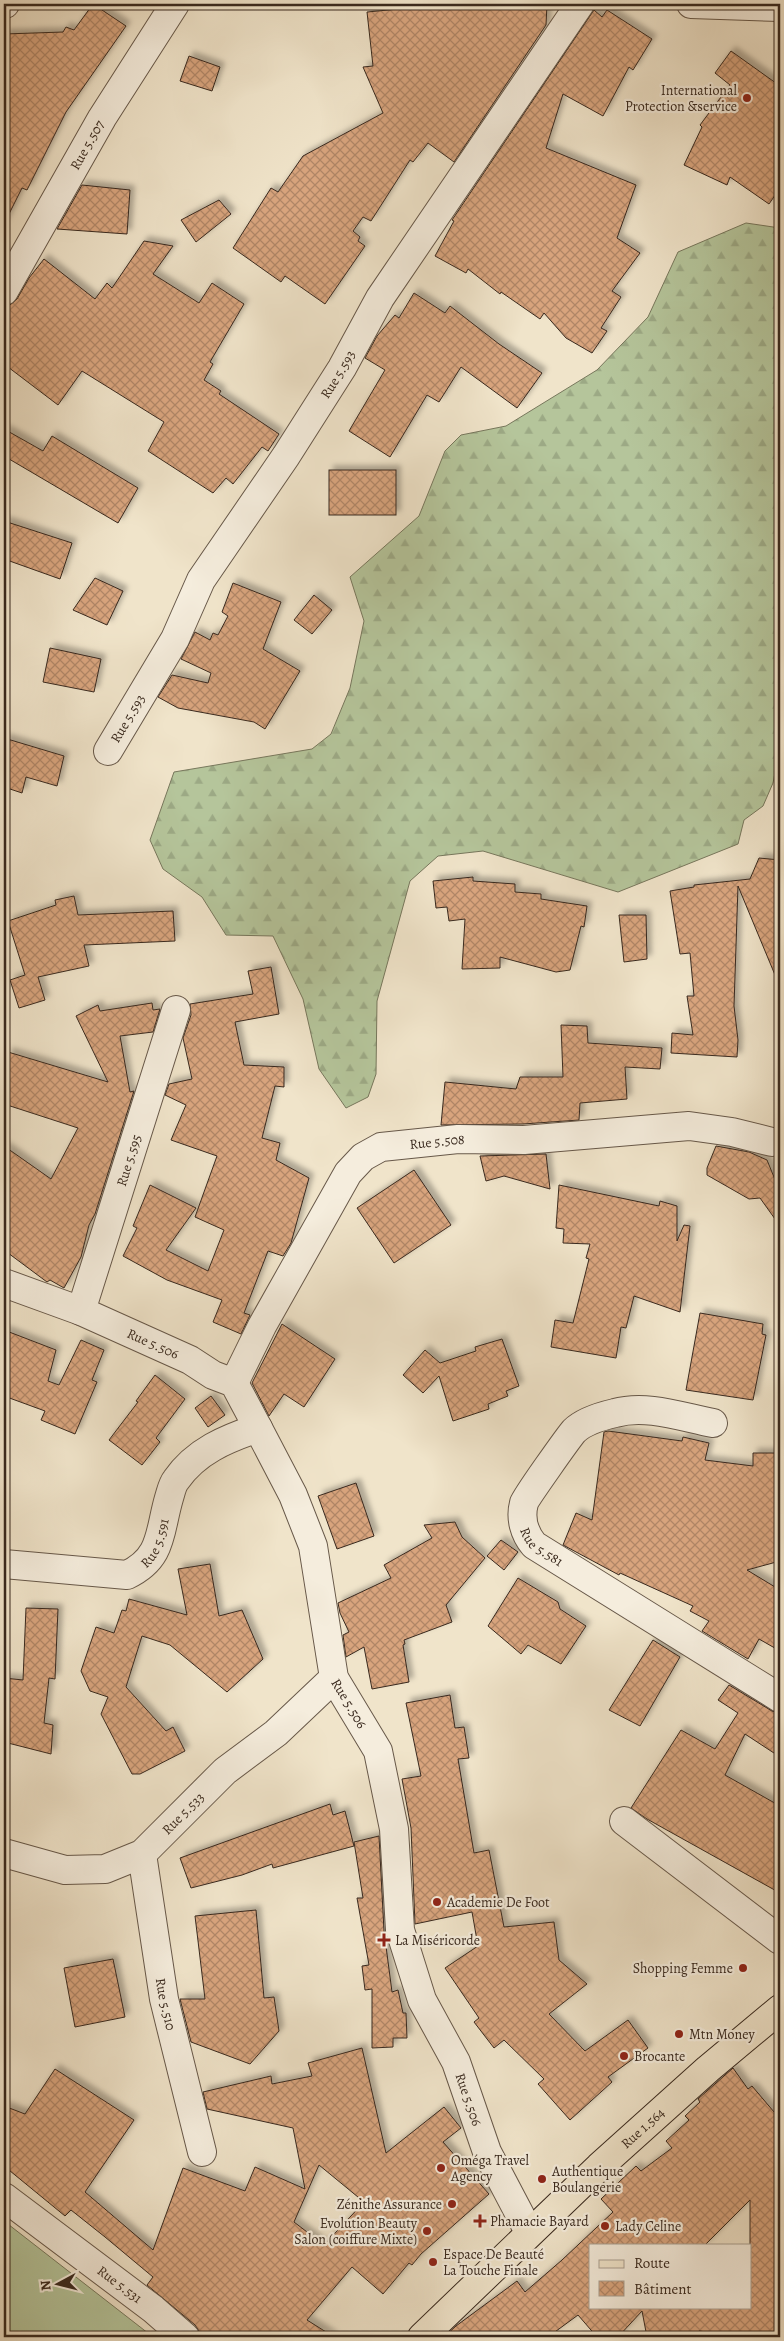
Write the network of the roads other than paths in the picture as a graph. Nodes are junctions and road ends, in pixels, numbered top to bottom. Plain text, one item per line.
1 (175, 4) edge
2 (580, 4) edge
3 (691, 4) edge
4 (780, 7) edge
5 (16, 245) edge
6 (4, 291) edge
7 (108, 751) dead end
8 (176, 1010) dead end
9 (772, 1142) dead end
10 (4, 1283) edge
11 (81, 1311) junction
12 (234, 1383) junction
13 (713, 1423) dead end
14 (258, 1428) junction
15 (4, 1564) edge
16 (334, 1678) junction
17 (780, 1698) edge
18 (624, 1821) dead end
19 (4, 1852) edge
20 (142, 1854) junction
21 (780, 1940) edge
22 (780, 2008) edge
23 (202, 2152) dead end
24 (4, 2197) edge
25 (530, 2232) junction
26 (185, 2337) edge
27 (422, 2337) edge

1 - 5 street, Rue 5.507
2 - 7 street, Rue 5.593
3 - 4 street
5 - 6 street, Rue 5.507
8 - 11 street, Rue 5.595
9 - 12 street, Rue 5.508
10 - 11 street, Rue 5.506
11 - 12 street, Rue 5.506
12 - 14 street, Rue 5.506
13 - 17 street, Rue 5.581
14 - 15 street, Rue 5.591
14 - 16 street, Rue 5.506
16 - 20 street, Rue 5.533
16 - 25 street, Rue 5.506
18 - 21 street
19 - 20 street, Rue 5.533
20 - 23 street, Rue 5.510
22 - 25 main road, Rue 1.564
24 - 26 street, Rue 5.531
25 - 27 main road, Rue 1.564

